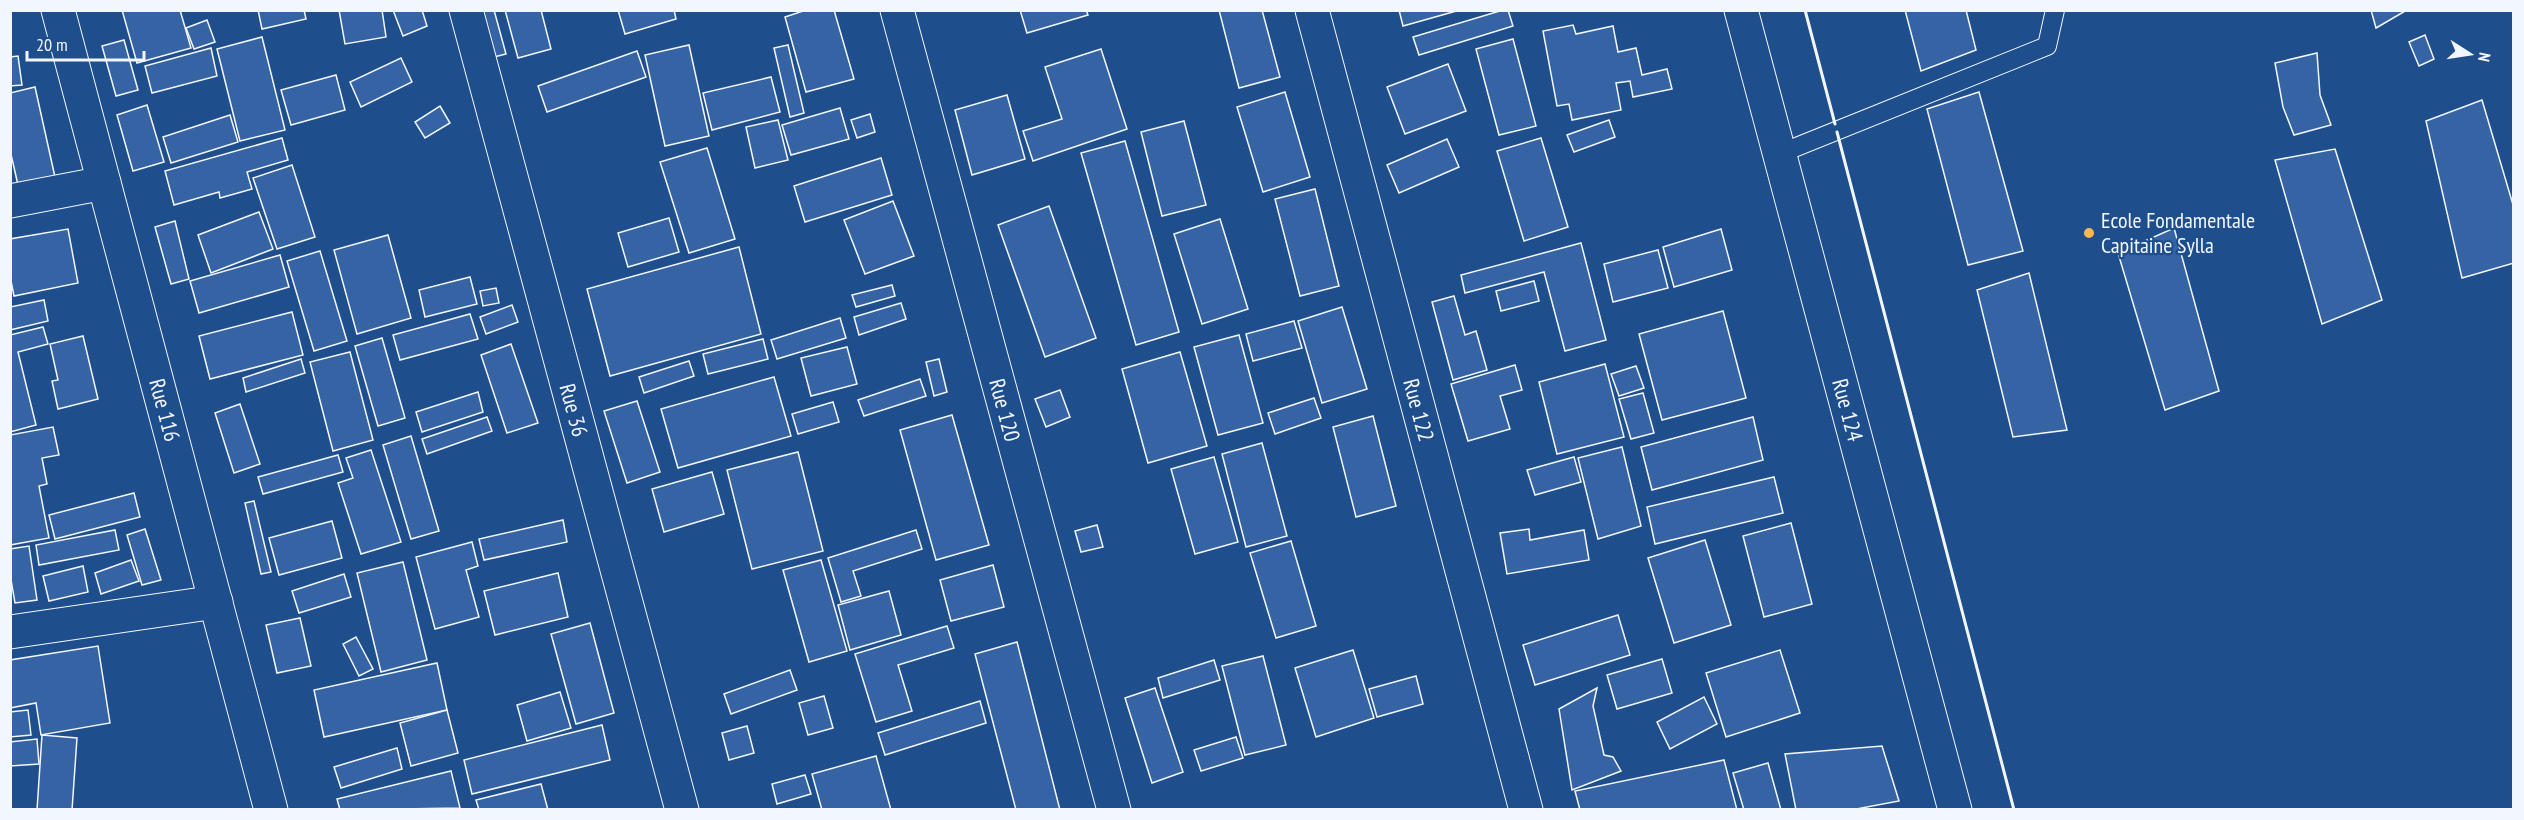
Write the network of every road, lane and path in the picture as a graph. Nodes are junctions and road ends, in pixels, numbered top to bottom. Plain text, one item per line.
1 (58, 10) edge
2 (466, 10) edge
3 (897, 10) edge
4 (1312, 10) edge
5 (1741, 10) edge
6 (2055, 10) edge
7 (1779, 154) junction
8 (104, 183) junction
9 (10, 201) edge
10 (216, 602) junction
11 (10, 632) edge
12 (271, 810) edge
13 (682, 810) edge
14 (1114, 810) edge
15 (1526, 810) edge
16 (1955, 810) edge

1 - 8 street, Rue 116
2 - 13 street, Rue 36
3 - 14 street, Rue 120
4 - 15 street, Rue 122
5 - 7 street, Rue 124
6 - 7 lane
7 - 16 street, Rue 124
8 - 9 street
8 - 10 street, Rue 116
10 - 11 street
10 - 12 street, Rue 116

